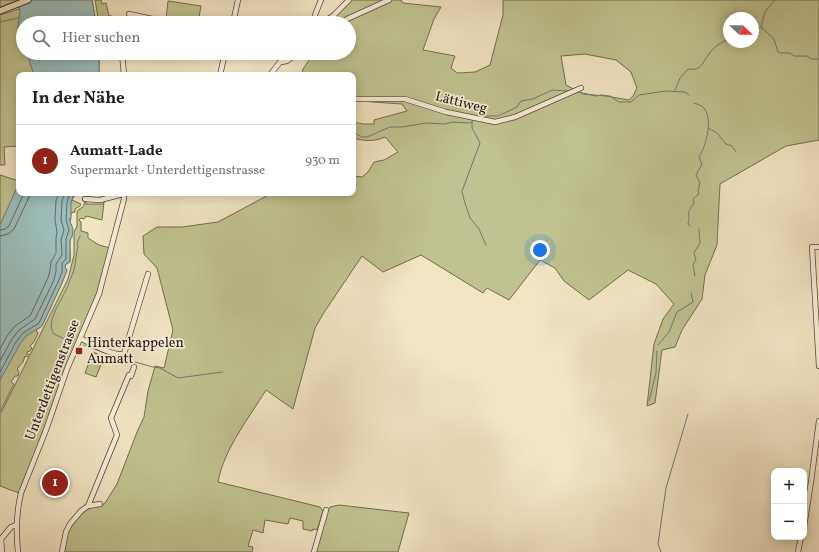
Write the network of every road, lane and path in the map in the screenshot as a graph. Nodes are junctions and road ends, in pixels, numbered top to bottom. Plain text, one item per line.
1 (28, 0) edge
2 (238, 0) edge
3 (321, 0) edge
4 (350, 0) edge
5 (389, 0) edge
6 (0, 11) edge
7 (129, 14) dead end
8 (138, 16) edge
9 (235, 16) edge
10 (315, 16) edge
11 (333, 16) edge
12 (354, 16) edge
13 (123, 60) edge
14 (223, 60) edge
15 (288, 60) edge
16 (281, 62) joint
17 (124, 72) edge
18 (221, 72) edge
19 (273, 72) edge
20 (581, 88) dead end
21 (356, 100) edge
22 (114, 196) edge
23 (124, 196) edge
24 (85, 199) dead end
25 (819, 247) edge
26 (148, 274) dead end
27 (80, 338) junction
28 (819, 366) edge
29 (134, 367) dead end
30 (819, 420) edge
31 (100, 504) dead end
32 (88, 506) junction
33 (326, 510) dead end
34 (807, 510) edge
35 (16, 525) junction
36 (800, 540) edge
37 (2, 552) edge
38 (18, 552) edge
39 (62, 552) edge
40 (314, 552) edge
41 (798, 552) edge

1 - 6 main road
2 - 9 street
3 - 10 street
4 - 11 street
5 - 12 street
7 - 8 street
13 - 17 street
14 - 18 street
15 - 16 street
16 - 19 street
20 - 21 street, Lättiweg
22 - 24 street
23 - 27 street, Unterdettigenstrasse
25 - 28 street
26 - 27 street
27 - 35 street, Unterdettigenstrasse
29 - 32 street
30 - 34 street
31 - 32 street
32 - 39 street
33 - 40 street
35 - 37 street
35 - 38 street, Unterdettigenstrasse
36 - 41 street

